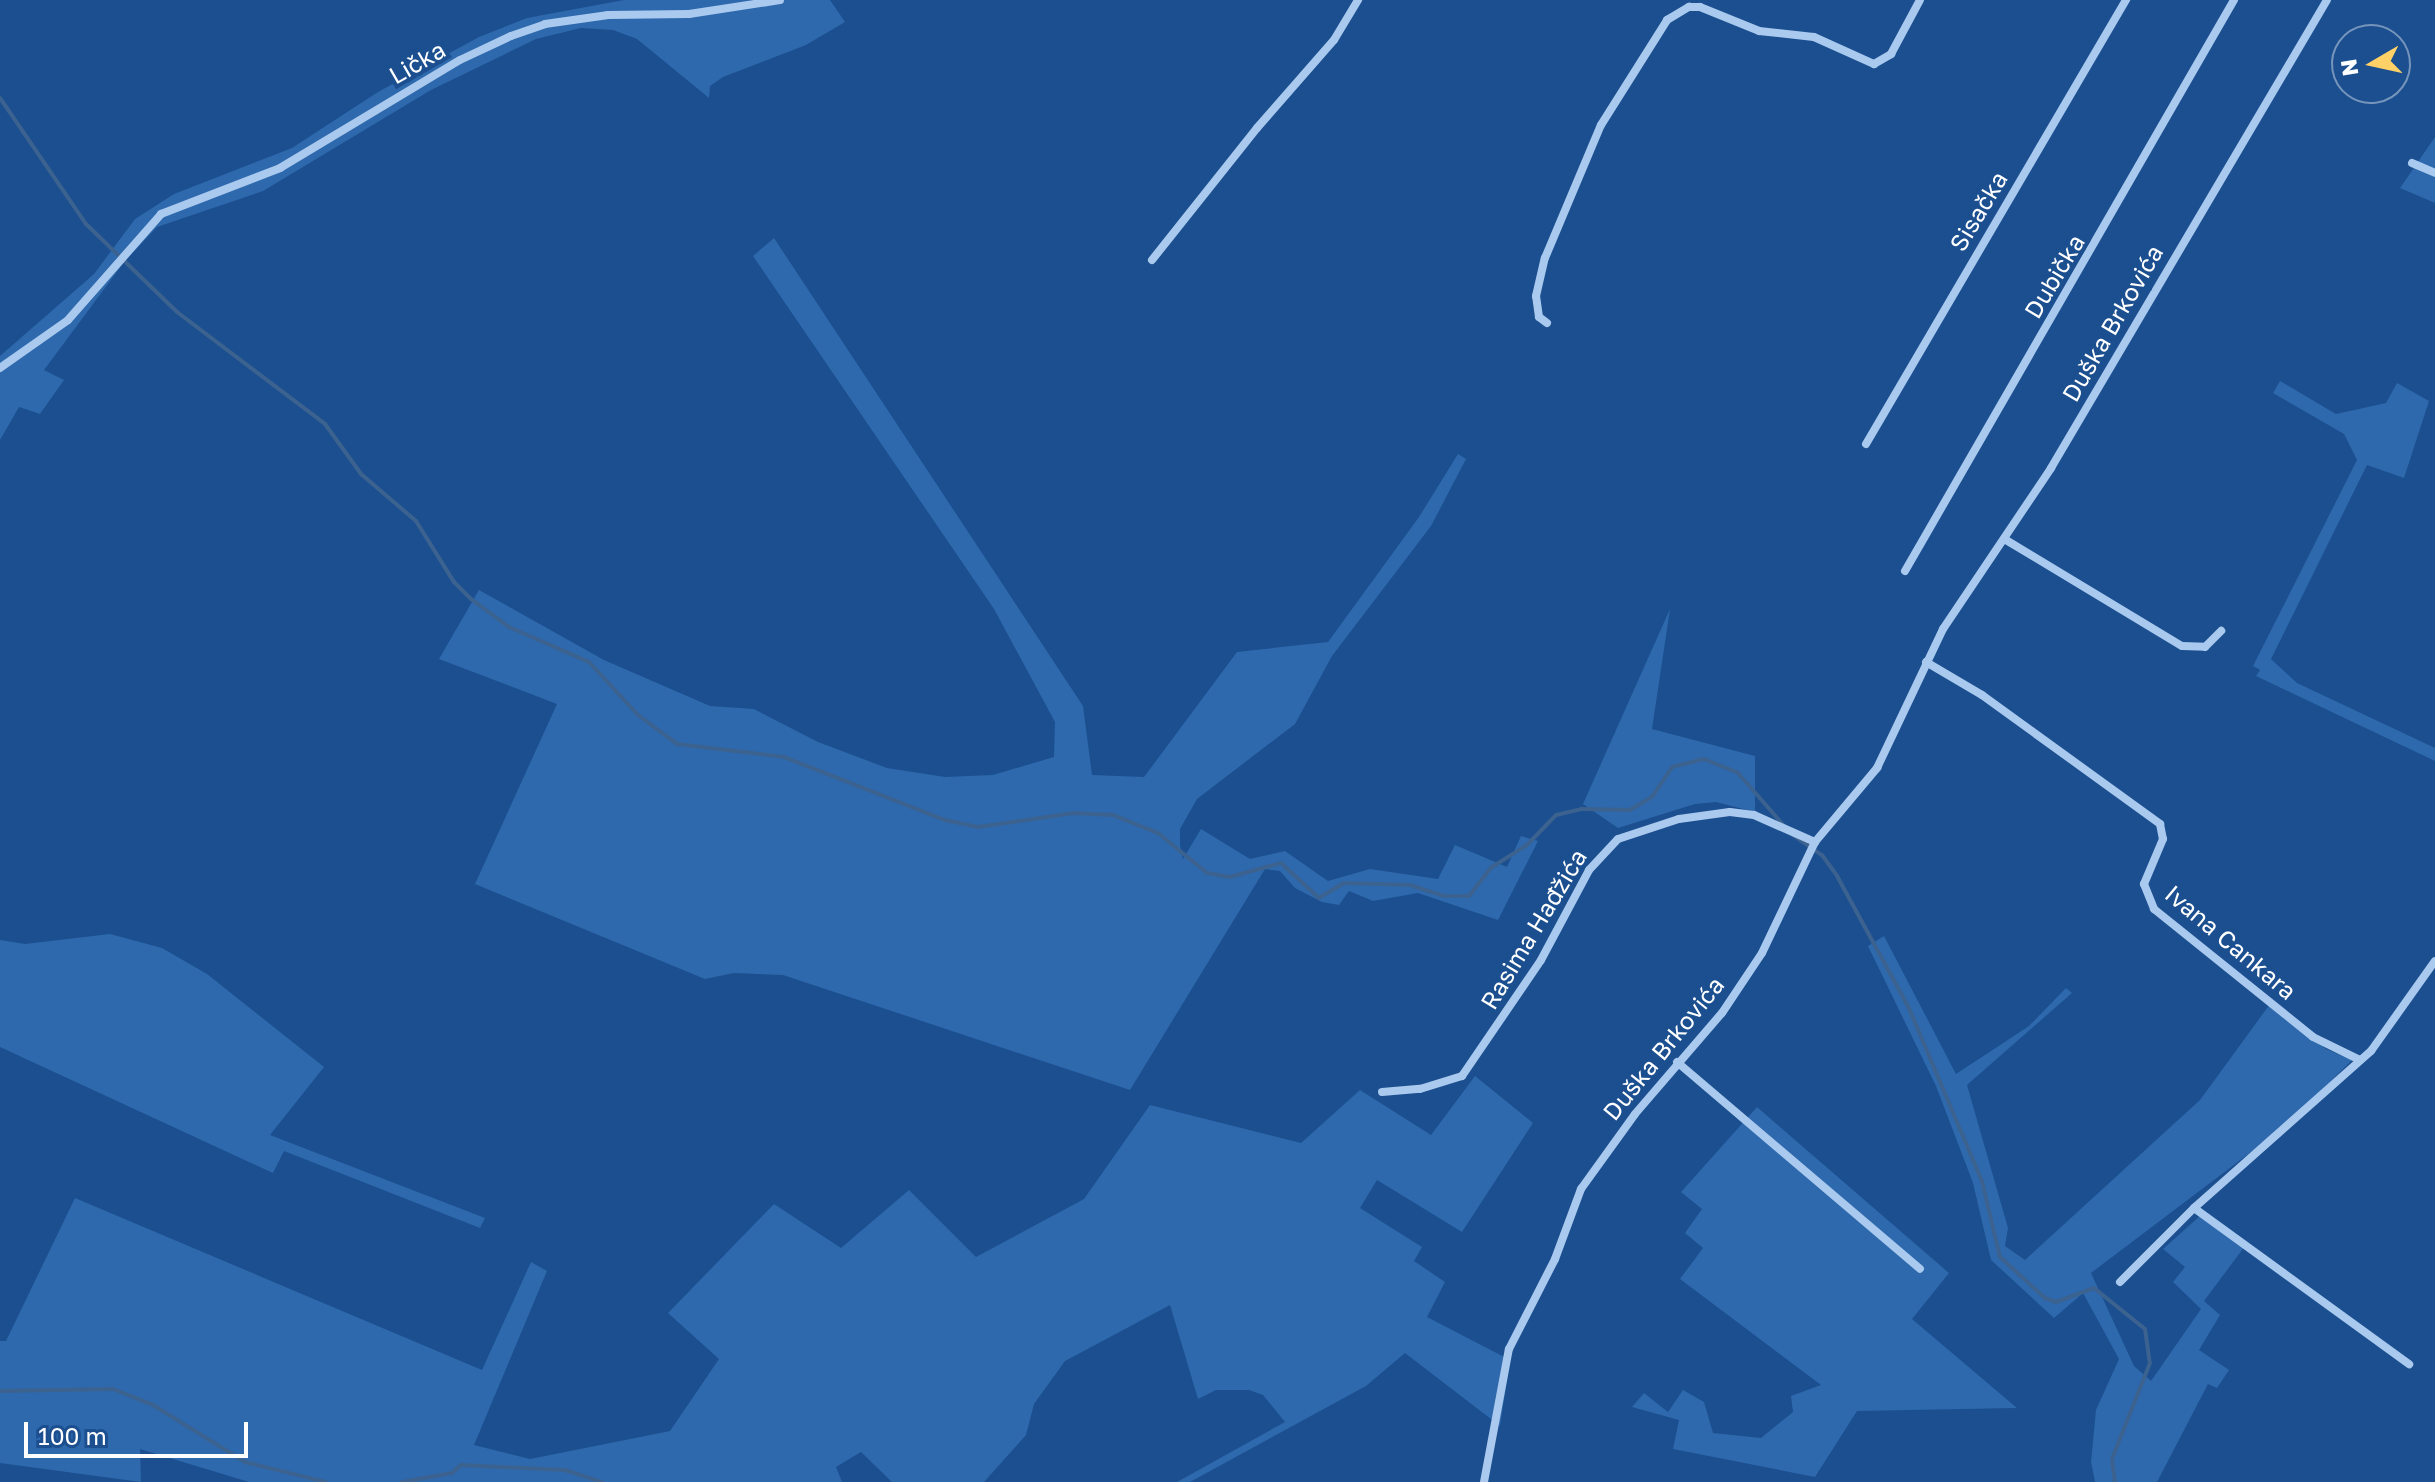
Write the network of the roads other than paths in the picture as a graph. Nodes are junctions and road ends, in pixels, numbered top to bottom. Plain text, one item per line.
1 (780, 0) edge
2 (1358, 0) edge
3 (1920, 0) edge
4 (2126, 0) edge
5 (2234, 0) edge
6 (2327, 0) edge
7 (2412, 163) dead end
8 (2435, 173) edge
9 (1152, 260) dead end
10 (1547, 323) dead end
11 (0, 368) edge
12 (1866, 444) dead end
13 (2006, 540) junction
14 (1905, 571) dead end
15 (2221, 631) dead end
16 (1926, 662) junction
17 (1815, 842) junction
18 (2435, 961) edge
19 (2360, 1060) junction
20 (1677, 1062) junction
21 (1382, 1092) dead end
22 (2194, 1208) junction
23 (1920, 1269) dead end
24 (2120, 1282) dead end
25 (2409, 1364) dead end
26 (1484, 1482) edge

1 - 11 street, Lička
2 - 9 street
3 - 10 street
4 - 12 street, Sisačka
5 - 14 street, Dubička
6 - 13 street, Duška Brkovića
7 - 8 street
13 - 15 street
13 - 16 street, Duška Brkovića
16 - 17 street, Duška Brkovića
16 - 19 street, Ivana Cankara
17 - 20 street, Duška Brkovića
17 - 21 street, Rasima Hađžića
18 - 19 street
19 - 22 street
20 - 23 street
20 - 26 street, Duška Brkovića
22 - 24 street
22 - 25 street

